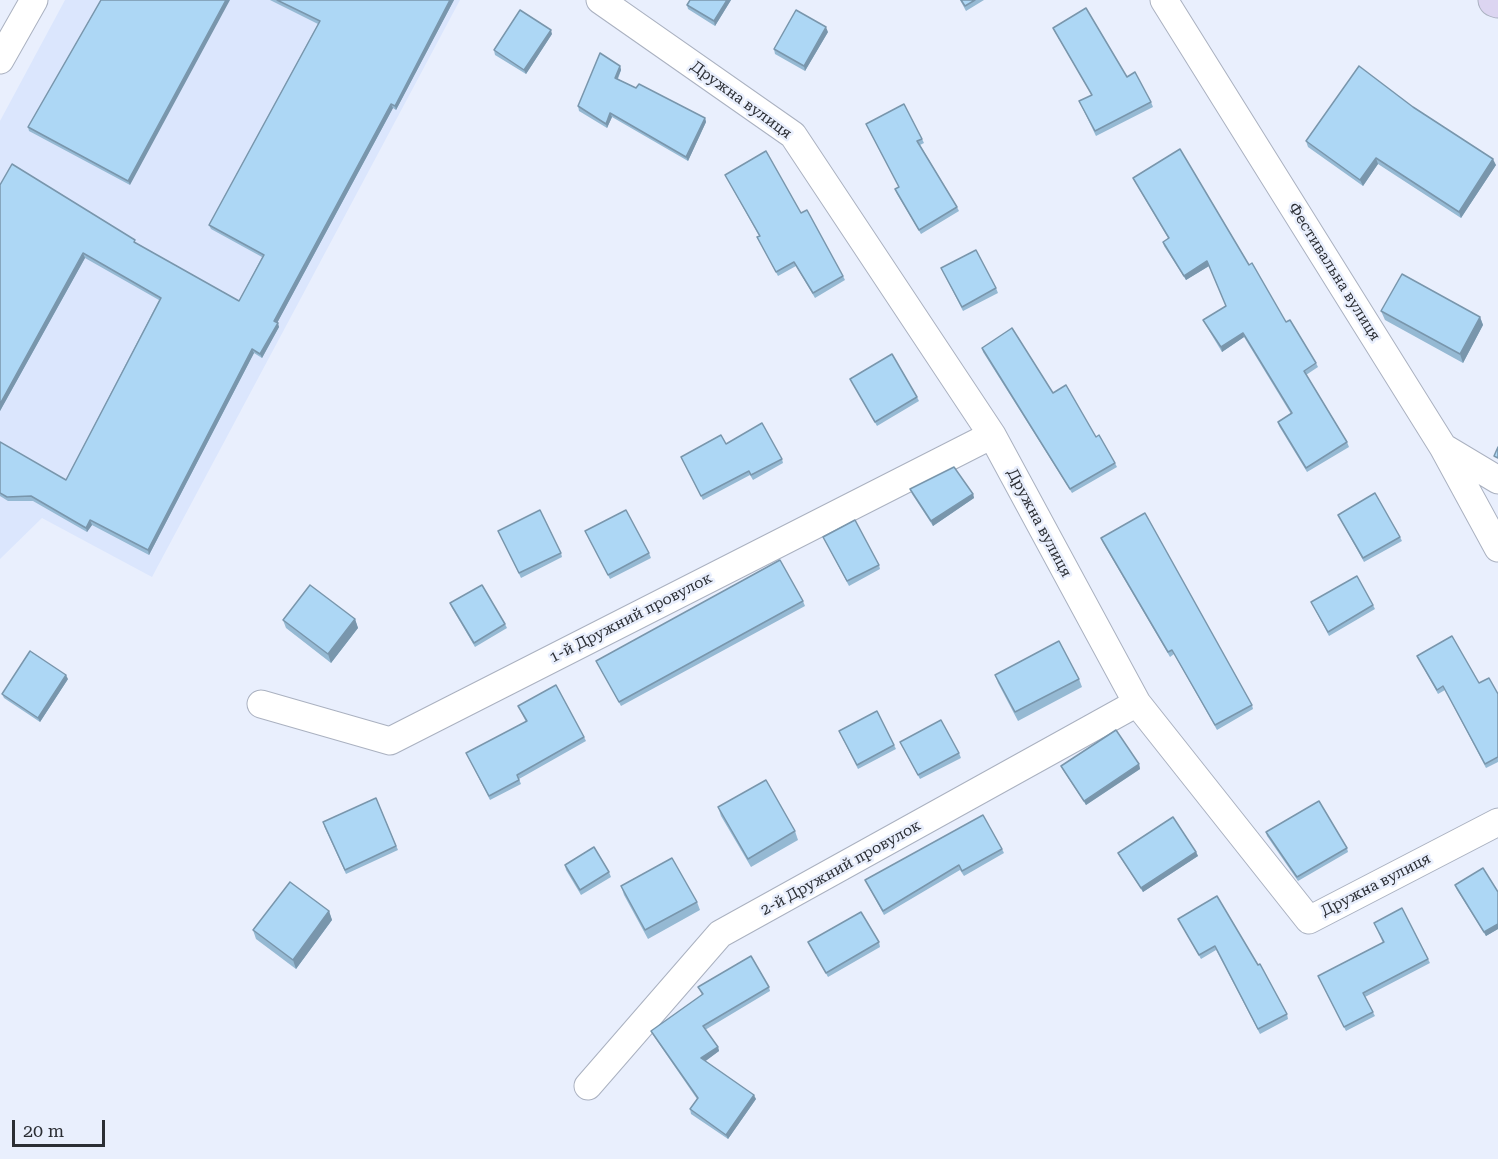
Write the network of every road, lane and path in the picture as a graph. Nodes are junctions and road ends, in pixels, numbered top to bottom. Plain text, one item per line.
1 (34, 0) edge
2 (600, 0) edge
3 (1164, 0) edge
4 (0, 60) edge
5 (992, 435) junction
6 (1443, 447) junction
7 (1498, 480) edge
8 (1498, 548) edge
9 (1137, 703) junction
10 (261, 704) dead end
11 (1498, 822) edge
12 (588, 1086) dead end

1 - 4 street
2 - 5 street, Дружна вулиця
3 - 6 street, Фестивальна вулиця
5 - 9 street, Дружна вулиця
5 - 10 street, 1-й Дружний провулок
6 - 7 street
6 - 8 street, Фестивальна вулиця
9 - 11 street, Дружна вулиця
9 - 12 street, 2-й Дружний провулок

